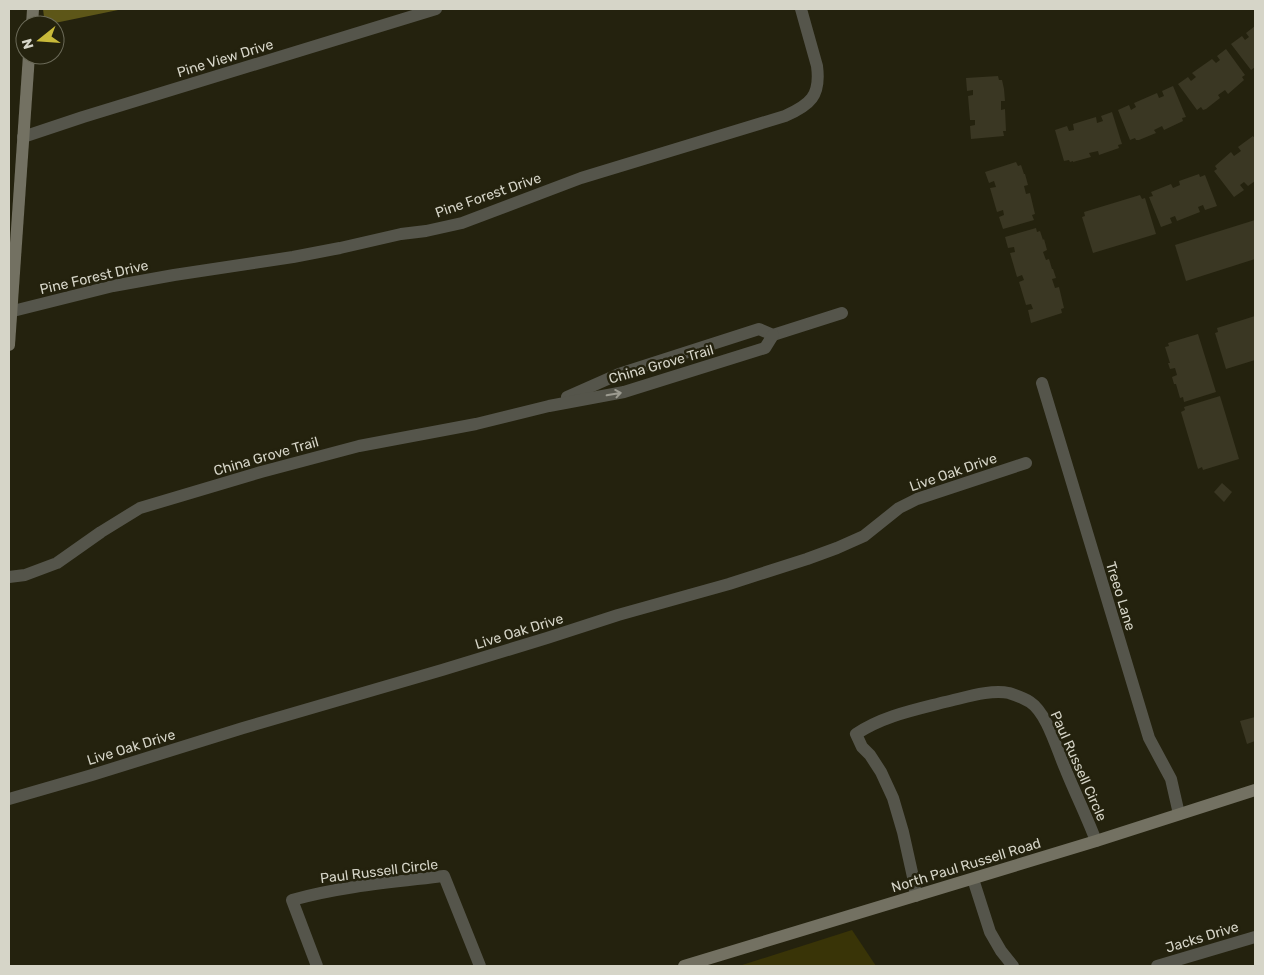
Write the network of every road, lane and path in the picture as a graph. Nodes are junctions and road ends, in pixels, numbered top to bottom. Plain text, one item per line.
1 (436, 9) edge
2 (801, 9) edge
3 (28, 65) edge
4 (23, 137) junction
5 (10, 311) edge
6 (842, 313) dead end
7 (772, 335) junction
8 (9, 345) edge
9 (1042, 383) dead end
10 (549, 406) junction
11 (1026, 463) dead end
12 (9, 577) edge
13 (1255, 790) edge
14 (9, 798) edge
15 (1179, 814) junction
16 (1096, 842) junction
17 (973, 879) junction
18 (916, 896) junction
19 (1255, 937) edge
20 (316, 966) edge
21 (480, 966) edge
22 (684, 966) edge
23 (1013, 966) edge
24 (1157, 966) edge

1 - 4 street, Pine View Drive
2 - 5 street, Pine Forest Drive
3 - 4 street
4 - 5 street
5 - 8 street
6 - 7 street, China Grove Trail
7 - 10 street, China Grove Trail
10 -> 7 street, China Grove Trail
9 - 15 street, Treeo Lane
10 - 12 street, China Grove Trail
11 - 14 street, Live Oak Drive
13 - 15 street, North Paul Russell Road
15 - 16 street, North Paul Russell Road
16 - 17 street, North Paul Russell Road
16 - 18 street, Paul Russell Circle
17 - 18 street, North Paul Russell Road
17 - 23 street
18 - 22 street, North Paul Russell Road
19 - 24 street, Jacks Drive
20 - 21 street, Paul Russell Circle

